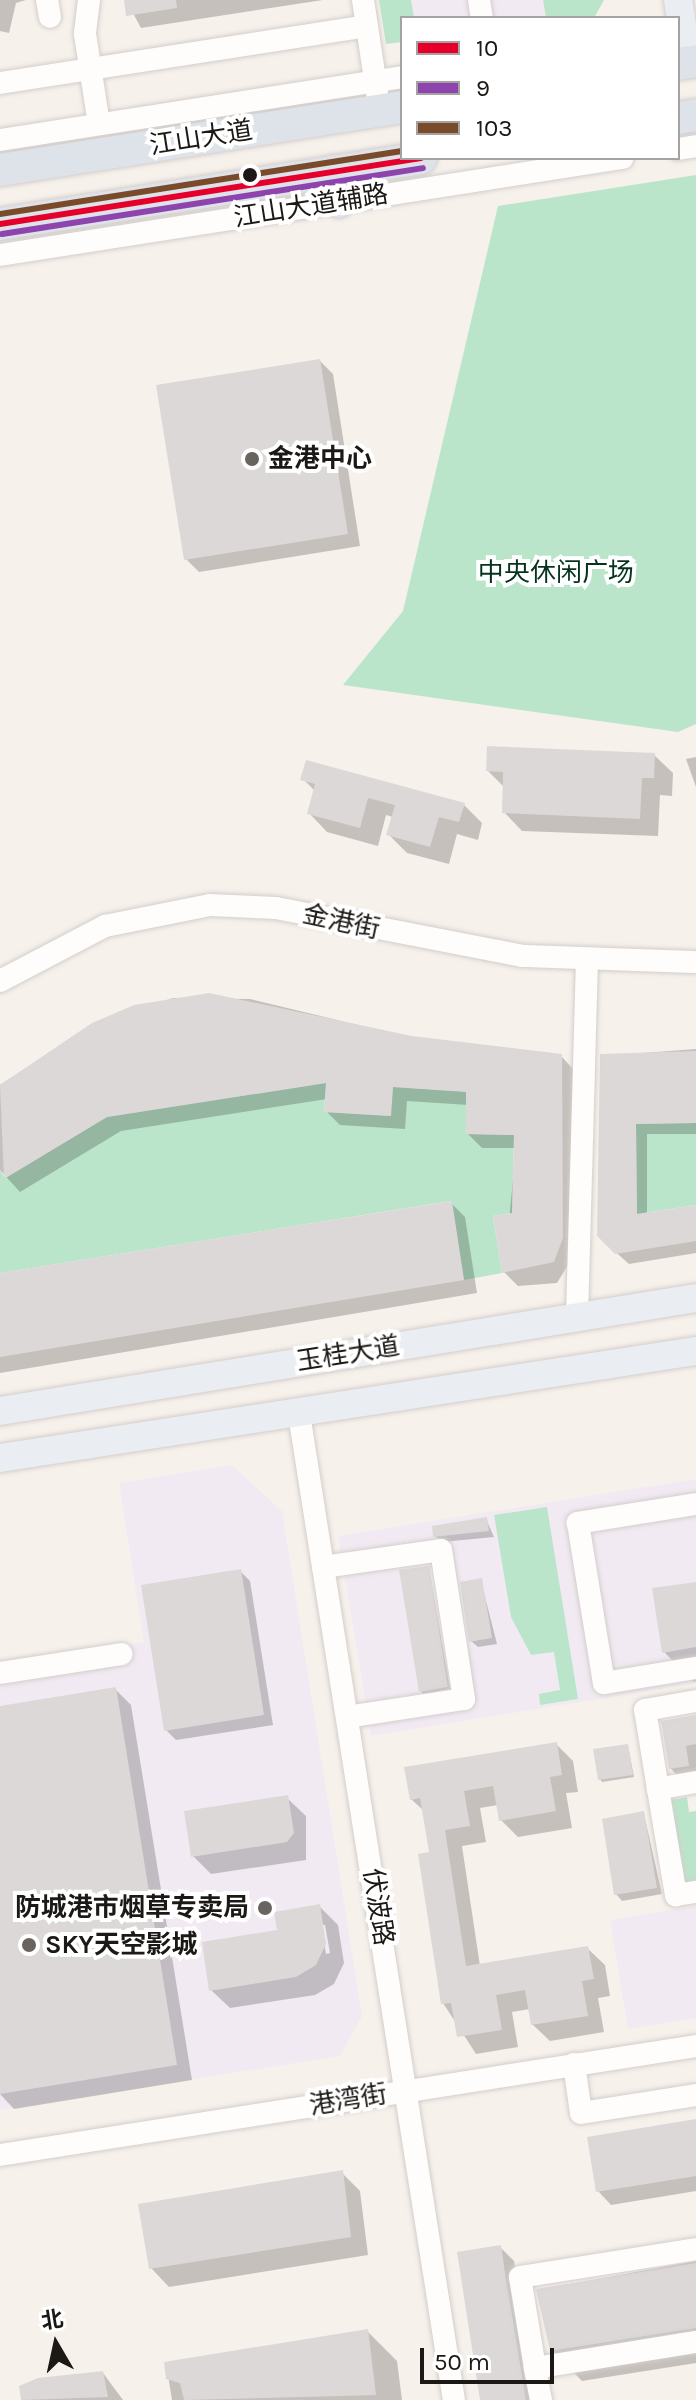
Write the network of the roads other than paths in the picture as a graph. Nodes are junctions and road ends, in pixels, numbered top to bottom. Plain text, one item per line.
1 (89, 0) edge
2 (363, 0) edge
3 (678, 0) edge
4 (367, 26) junction
5 (687, 47) edge
6 (90, 69) junction
7 (400, 80) edge
8 (0, 83) edge
9 (385, 99) edge
10 (99, 124) junction
11 (0, 140) edge
12 (415, 160) edge
13 (602, 160) edge
14 (0, 170) edge
15 (337, 187) junction
16 (0, 224) edge
17 (0, 255) edge
18 (587, 962) junction
19 (696, 962) edge
20 (0, 981) edge
21 (696, 1298) edge
22 (577, 1317) junction
23 (696, 1351) edge
24 (0, 1411) edge
25 (299, 1414) junction
26 (0, 1458) edge
27 (696, 1504) edge
28 (323, 1567) junction
29 (122, 1654) dead end
30 (696, 1668) edge
31 (0, 1673) edge
32 (696, 1701) edge
33 (347, 1717) junction
34 (696, 1782) edge
35 (658, 1789) junction
36 (696, 1892) edge
37 (696, 2046) edge
38 (574, 2064) junction
39 (407, 2090) junction
40 (696, 2095) edge
41 (0, 2155) edge
42 (696, 2249) edge
43 (696, 2342) edge
44 (535, 2368) junction
45 (454, 2400) edge
46 (541, 2400) edge

1 - 6 street
2 - 4 street
3 - 5 main road
4 - 6 street
4 - 9 street
6 - 8 street
6 - 10 street
7 - 9 street
9 - 10 street
9 - 14 highway, 江山大道
10 - 11 street
12 - 15 highway, 江山大道
13 - 15 street, 江山大道辅路
15 - 16 highway, 江山大道
15 - 17 street, 江山大道辅路
18 - 19 street, 金港街
18 - 20 street, 金港街
18 - 22 street
21 - 22 main road, 玉桂大道
22 - 24 main road, 玉桂大道
23 - 25 main road, 玉桂大道
25 - 26 main road, 玉桂大道
25 - 28 street, 伏波路
27 - 30 street
28 - 33 street, 伏波路
28 - 33 street
29 - 31 street
32 - 35 street
33 - 39 street, 伏波路
34 - 35 street
35 - 36 street
37 - 38 street, 港湾街
38 - 39 street, 港湾街
38 - 40 street
39 - 41 street, 港湾街
39 - 45 street, 伏波路
42 - 44 street
43 - 44 street
44 - 46 street

